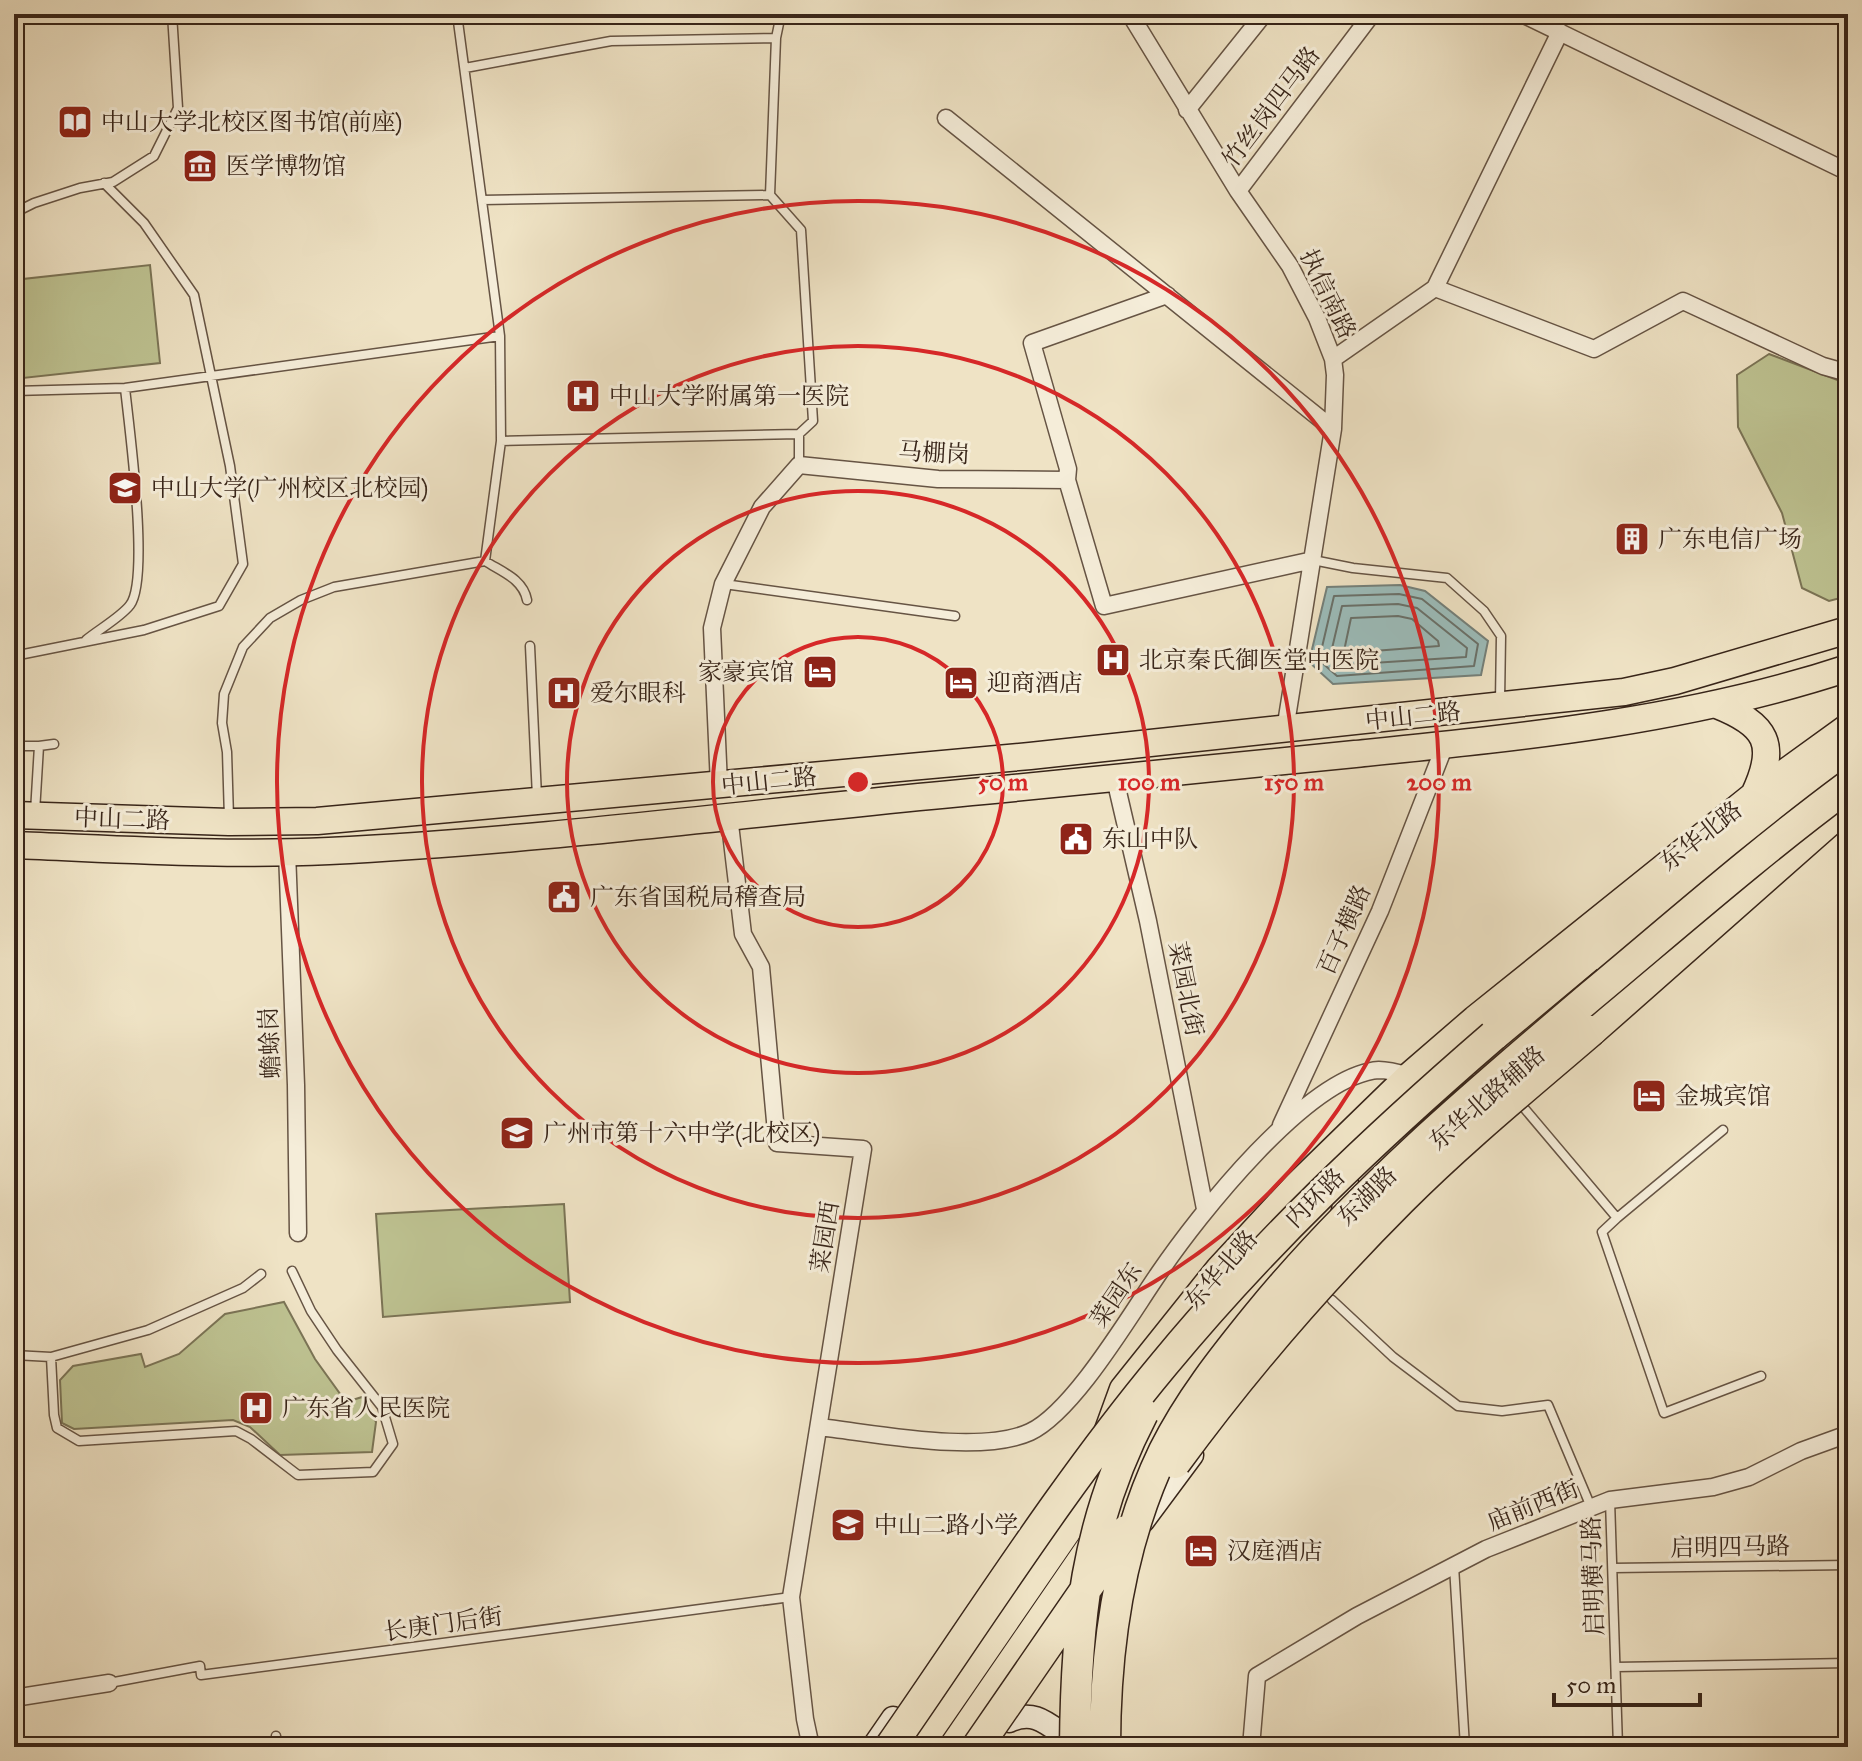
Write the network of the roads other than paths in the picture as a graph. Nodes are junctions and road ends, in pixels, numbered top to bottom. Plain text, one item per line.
1 (172, 14) edge
2 (457, 14) edge
3 (781, 14) edge
4 (1130, 14) edge
5 (1264, 14) edge
6 (1372, 14) edge
7 (1522, 14) edge
8 (1560, 32) junction
9 (776, 38) junction
10 (465, 68) junction
11 (1187, 110) junction
12 (946, 118) dead end
13 (1848, 172) edge
14 (104, 183) junction
15 (1238, 191) junction
16 (770, 195) junction
17 (482, 200) junction
18 (14, 213) edge
19 (1435, 288) junction
20 (1167, 295) junction
21 (500, 336) junction
22 (1333, 359) junction
23 (1848, 373) edge
24 (212, 376) junction
25 (125, 388) junction
26 (14, 391) edge
27 (1333, 429) junction
28 (799, 434) junction
29 (501, 441) junction
30 (799, 465) junction
31 (1067, 480) junction
32 (1313, 560) junction
33 (485, 561) junction
34 (723, 584) junction
35 (527, 600) dead end
36 (955, 616) dead end
37 (1848, 630) edge
38 (84, 641) junction
39 (530, 646) dead end
40 (14, 656) edge
41 (1848, 668) edge
42 (1717, 705) junction
43 (1500, 707) junction
44 (1848, 727) edge
45 (1285, 730) junction
46 (54, 744) dead end
47 (1445, 745) junction
48 (14, 746) edge
49 (39, 746) junction
50 (1848, 752) edge
51 (1848, 766) edge
52 (1115, 779) junction
53 (719, 785) junction
54 (1848, 786) edge
55 (1815, 790) junction
56 (1754, 795) junction
57 (537, 802) junction
58 (1848, 804) edge
59 (24, 815) edge
60 (729, 816) junction
61 (1848, 818) edge
62 (218, 822) junction
63 (14, 845) edge
64 (208, 852) junction
65 (287, 852) junction
66 (1475, 1019) junction
67 (1491, 1066) junction
68 (1409, 1076) junction
69 (1519, 1102) junction
70 (1443, 1110) junction
71 (1494, 1124) junction
72 (1723, 1130) dead end
73 (1278, 1132) junction
74 (1334, 1148) junction
75 (1297, 1185) junction
76 (1361, 1195) junction
77 (1205, 1209) junction
78 (1617, 1218) junction
79 (298, 1233) dead end
80 (1287, 1252) junction
81 (292, 1271) dead end
82 (261, 1274) dead end
83 (1332, 1300) dead end
84 (1201, 1320) junction
85 (14, 1355) edge
86 (51, 1357) junction
87 (1761, 1376) dead end
88 (1123, 1389) junction
89 (1193, 1394) junction
90 (819, 1427) junction
91 (1848, 1434) edge
92 (1151, 1457) junction
93 (1177, 1476) junction
94 (1610, 1500) junction
95 (1591, 1508) junction
96 (1075, 1521) junction
97 (1137, 1529) junction
98 (1454, 1565) junction
99 (1848, 1565) edge
100 (1613, 1568) junction
101 (1067, 1579) junction
102 (791, 1597) junction
103 (1064, 1643) junction
104 (1848, 1663) edge
105 (1616, 1667) junction
106 (109, 1683) joint
107 (14, 1698) edge
108 (1009, 1721) junction
109 (276, 1736) dead end
110 (924, 1741) edge
111 (1066, 1742) edge
112 (277, 1747) edge
113 (811, 1747) edge
114 (873, 1747) edge
115 (890, 1747) edge
116 (952, 1747) edge
117 (977, 1747) edge
118 (990, 1747) edge
119 (1105, 1747) edge
120 (1251, 1747) edge
121 (1465, 1747) edge
122 (1618, 1747) edge

1 - 14 lane
2 - 10 lane
3 - 9 lane
4 - 11 street, 执信南路
5 - 11 street
6 - 15 street, 竹丝岗四马路
7 - 8 street
8 - 13 street
8 - 19 street
9 - 10 lane
9 - 16 lane
10 - 17 lane
11 - 15 street, 执信南路
12 - 20 street
14 - 18 lane
14 - 24 lane
15 - 22 street, 执信南路
16 - 17 lane
16 - 28 lane
17 - 21 lane
19 - 22 street
19 - 23 street
20 - 27 street
20 - 31 street
21 - 24 lane
21 - 29 lane
22 - 27 street, 执信南路
24 - 25 lane
24 - 38 lane
25 - 26 lane
25 - 38 lane
27 - 32 street, 执信南路
28 - 29 lane
28 - 30 lane
29 - 33 lane
30 - 31 street, 马棚岗
30 - 34 street
31 - 32 street
32 - 43 lane
32 - 45 street, 执信南路
33 - 35 lane
33 - 62 lane
34 - 36 lane
34 - 53 street
37 - 43 main road, 中山二路
38 - 40 lane
39 - 57 lane
41 - 42 main road, 中山二路
42 - 47 main road, 中山二路
42 - 56 main road
43 - 45 main road, 中山二路
44 - 56 main road, 东华北路
45 - 53 main road, 中山二路
46 - 49 lane
47 - 52 main road, 中山二路
47 - 73 street, 百子横路
48 - 49 lane
49 - 59 lane
50 - 84 highway, 内环路, bridge
51 - 55 main road, 东华北路
52 - 60 main road, 中山二路
52 - 77 street, 菜园北街
53 - 57 main road, 中山二路
54 - 55 main road
54 - 119 highway, 东湖路, bridge
55 - 67 main road, 东华北路
56 - 66 main road, 东华北路
57 - 62 main road, 中山二路
58 - 117 highway, bridge
59 - 62 main road, 中山二路
60 - 65 main road, 中山二路
60 - 90 street, 菜园西
61 - 69 main road, 东华北路辅路
62 - 64 main road
63 - 64 main road, 中山二路
64 - 65 main road, 中山二路
65 - 79 street, 蟾蜍岗
66 - 67 main road
66 - 68 main road, 东华北路
67 - 69 main road
67 - 70 main road, 东华北路
68 - 73 street, 菜园东
68 - 74 main road, 东华北路
68 - 76 main road
69 - 71 main road, 东华北路辅路
69 - 78 lane
70 - 71 main road
70 - 76 main road, 东华北路
71 - 93 main road, 东华北路辅路
72 - 78 lane
73 - 77 street, 菜园东
74 - 75 main road, 东华北路
74 - 80 main road
75 - 80 main road
75 - 88 main road, 东华北路
76 - 89 main road, 东华北路
77 - 90 street, 菜园东
78 - 87 lane
80 - 96 main road
81 - 86 lane
82 - 86 lane
83 - 95 lane
84 - 111 highway, bridge
84 - 115 highway, 内环路, bridge
85 - 86 lane
88 - 96 main road
88 - 114 main road, 东华北路
89 - 92 main road, 东华北路
89 - 93 main road
90 - 102 street, 菜园西
91 - 94 street, 庙前西街
92 - 93 main road
92 - 101 main road, 东华北路
93 - 97 main road, 东华北路辅路
94 - 95 street, 庙前西街
94 - 100 lane, 启明横马路
95 - 98 street, 庙前西街
96 - 101 main road
96 - 110 main road
97 - 103 main road
97 - 119 main road
98 - 120 street, 庙前西街
98 - 121 lane
99 - 100 lane, 启明四马路
100 - 105 lane, 启明横马路
101 - 103 main road
101 - 116 main road, 东华北路
102 - 106 lane, 长庚门后街
102 - 113 street, 菜园西
103 - 108 main road
103 - 111 main road
104 - 105 lane
105 - 122 lane, 启明横马路
106 - 107 street
108 - 111 main road
108 - 118 main road
109 - 112 lane

